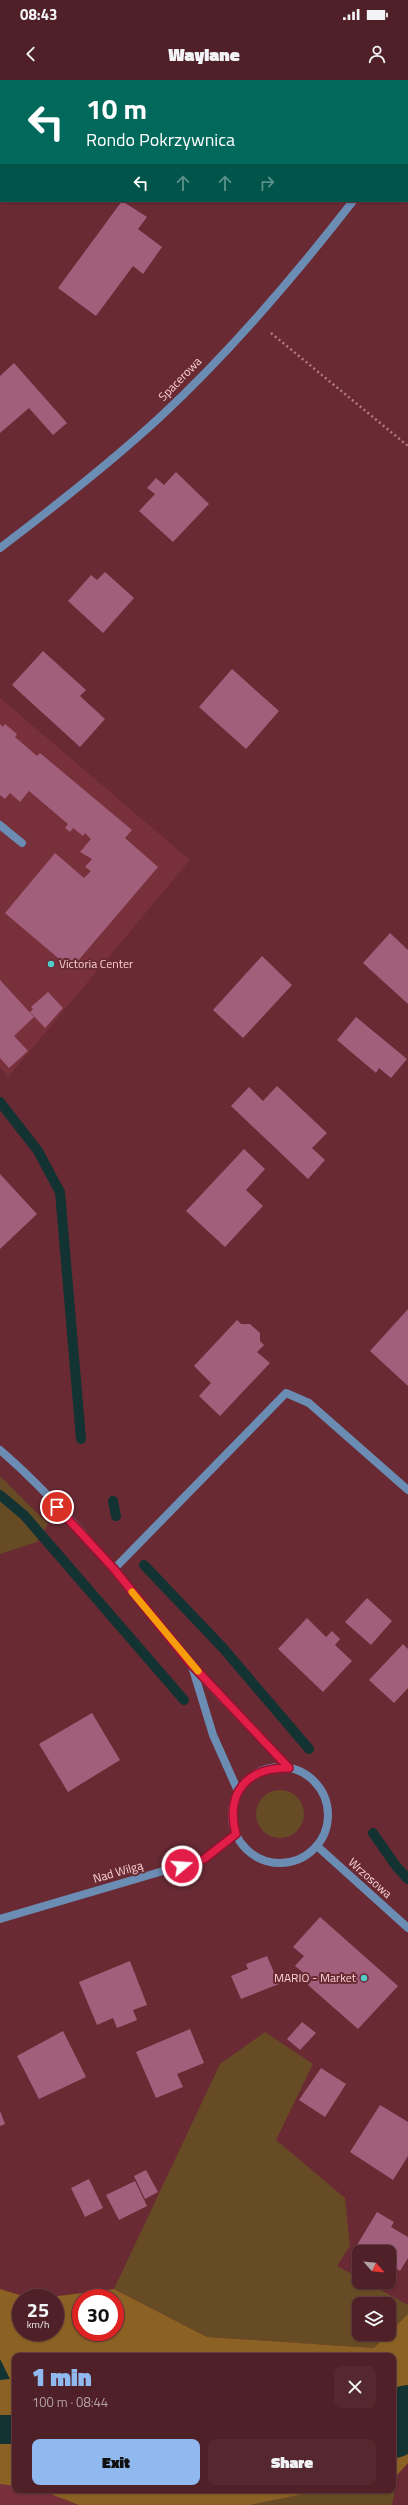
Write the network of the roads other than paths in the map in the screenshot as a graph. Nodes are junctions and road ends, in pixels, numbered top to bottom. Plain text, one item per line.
1 (352, 202) edge
2 (0, 548) edge
3 (0, 825) edge
4 (22, 843) dead end
5 (0, 1450) edge
6 (408, 1490) edge
7 (114, 1569) junction
8 (191, 1664) junction
9 (289, 1768) junction
10 (238, 1791) junction
11 (236, 1834) junction
12 (317, 1846) junction
13 (0, 1919) edge
14 (408, 1928) edge

1 - 2 street, Spacerowa
3 - 4 street
5 - 7 street
6 - 7 street
7 - 8 street
8 - 9 street
8 - 10 street
9 - 10 street
9 - 12 street
10 - 11 street
11 - 12 street
11 - 13 street, Nad Wilgą
12 - 14 street, Wrzosowa

